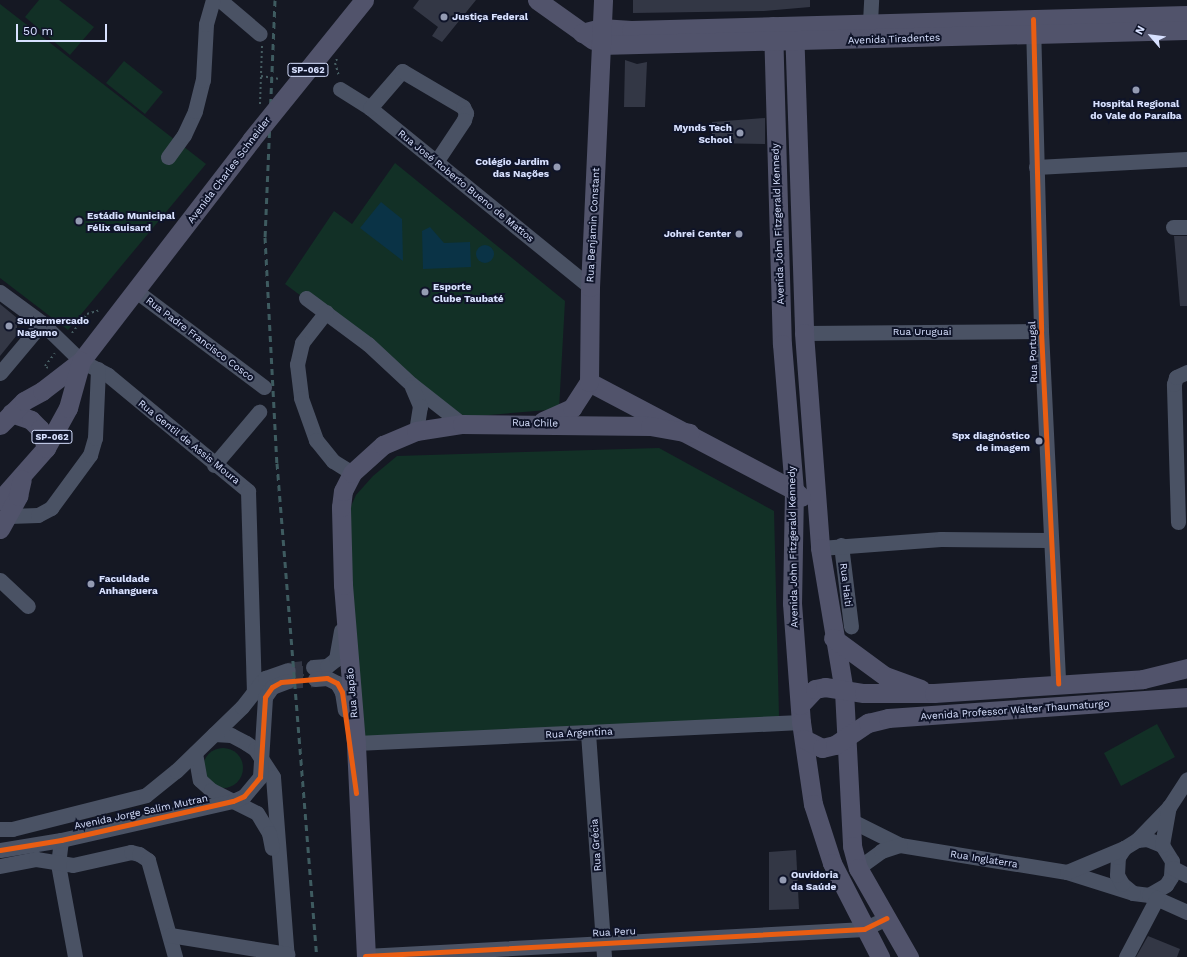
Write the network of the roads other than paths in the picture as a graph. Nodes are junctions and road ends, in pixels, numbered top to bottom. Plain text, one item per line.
1 (213, 0) edge
2 (220, 0) edge
3 (364, 0) edge
4 (537, 0) edge
5 (603, 0) edge
6 (871, 0) edge
7 (1187, 15) edge
8 (870, 22) junction
9 (1033, 26) junction
10 (1187, 30) edge
11 (260, 34) road end
12 (795, 34) junction
13 (773, 35) junction
14 (601, 36) junction
15 (340, 89) road end
16 (370, 108) junction
17 (168, 158) dead end
18 (1187, 159) edge
19 (436, 162) junction
20 (1036, 167) junction
21 (590, 286) junction
22 (136, 291) junction
23 (0, 292) edge
24 (306, 298) dead end
25 (326, 312) junction
26 (42, 323) junction
27 (1041, 331) junction
28 (804, 333) junction
29 (90, 365) junction
30 (1187, 372) edge
31 (0, 373) edge
32 (589, 382) junction
33 (411, 384) junction
34 (264, 387) dead end
35 (259, 412) dead end
36 (5, 419) edge
37 (538, 423) junction
38 (462, 424) junction
39 (416, 431) junction
40 (689, 433) junction
41 (384, 445) joint
42 (46, 448) junction
43 (214, 465) junction
44 (352, 473) junction
45 (23, 477) junction
46 (794, 490) junction
47 (0, 500) edge
48 (4, 522) edge
49 (1178, 522) dead end
50 (1049, 540) junction
51 (819, 541) junction
52 (841, 545) junction
53 (0, 580) edge
54 (343, 585) junction
55 (28, 606) dead end
56 (851, 626) dead end
57 (833, 638) junction
58 (1178, 672) edge
59 (1058, 684) junction
60 (844, 691) junction
61 (254, 693) junction
62 (934, 693) junction
63 (1182, 698) edge
64 (802, 722) junction
65 (588, 733) junction
66 (214, 734) junction
67 (848, 736) junction
68 (356, 743) junction
69 (195, 753) junction
70 (262, 759) junction
71 (1187, 779) edge
72 (356, 793) junction
73 (233, 801) junction
74 (1169, 807) junction
75 (850, 820) junction
76 (0, 829) edge
77 (61, 840) junction
78 (1137, 840) junction
79 (900, 845) junction
80 (1162, 845) junction
81 (1124, 848) junction
82 (0, 850) edge
83 (58, 864) junction
84 (0, 866) edge
85 (858, 868) junction
86 (1173, 868) junction
87 (1067, 872) junction
88 (1187, 875) edge
89 (1133, 893) junction
90 (1153, 897) junction
91 (1187, 912) edge
92 (887, 918) junction
93 (864, 929) junction
94 (170, 935) junction
95 (603, 942) junction
96 (284, 955) edge
97 (365, 956) edge
98 (75, 957) edge
99 (174, 957) edge
100 (604, 957) edge
101 (880, 957) edge
102 (909, 957) edge
103 (1126, 957) edge

1 - 17 street
2 - 11 street
3 - 22 main road, Avenida Charles Schneider / SP-062, bridge
4 - 14 main road
5 - 14 main road, Rua Benjamin Constant
6 - 8 street
7 - 9 main road, Avenida Tiradentes
8 - 9 main road, Avenida Tiradentes
8 - 12 main road, Avenida Tiradentes
9 - 10 main road, Avenida Tiradentes
9 - 12 main road, Avenida Tiradentes
9 - 20 street, Rua Portugal
12 - 13 main road, Avenida Tiradentes
12 - 28 main road
13 - 14 main road, Avenida Tiradentes
13 - 46 main road, Avenida John Fitzgerald Kennedy
14 - 21 main road, Rua Benjamin Constant
15 - 16 street, Rua José Roberto Bueno de Mattos
16 - 19 street, Rua José Roberto Bueno de Mattos
16 - 19 street
18 - 20 street
19 - 21 street, Rua José Roberto Bueno de Mattos
20 - 27 street, Rua Portugal
21 - 32 main road, Rua Benjamin Constant
22 - 29 main road, Avenida Charles Schneider / SP-062
22 - 34 street, Rua Padre Francisco Cosco
23 - 26 street, Rua Gentil de Assis Moura
24 - 25 street
25 - 33 street
25 - 44 street
26 - 29 street, Rua Gentil de Assis Moura
26 - 31 street
27 - 28 street, Rua Uruguai
27 - 50 street, Rua Portugal
28 - 51 main road
29 - 36 main road, Avenida Charles Schneider / SP-062
29 - 42 main road, Avenida Charles Schneider / SP-062
29 - 43 street, Rua Gentil de Assis Moura
29 - 48 street
30 - 49 street
32 - 37 main road
32 - 40 main road, Rua Chile
33 - 38 street
33 - 39 street
35 - 43 street
36 - 42 main road, SP-062
37 - 38 main road, Rua Chile
37 - 40 main road, Rua Chile
38 - 39 main road, Rua Chile
39 - 41 main road, Rua Chile
40 - 46 main road, Rua Chile
41 - 44 main road, Rua Japão
42 - 45 main road, Avenida Charles Schneider / SP-062
43 - 61 street, Rua Gentil de Assis Moura
44 - 54 main road, Rua Japão
45 - 47 main road, Avenida Charles Schneider / SP-062
45 - 48 main road, SP-062
46 - 51 main road
46 - 64 main road, Avenida John Fitzgerald Kennedy
50 - 52 street
50 - 59 street, Rua Portugal
51 - 52 street
51 - 57 main road
52 - 56 street, Rua Haiti
53 - 55 street
54 - 68 main road, Rua Japão
54 - 72 street
57 - 60 main road
57 - 62 main road
58 - 59 main road
58 - 63 main road
59 - 62 main road
60 - 62 main road
60 - 64 main road
60 - 67 main road
61 - 66 street, Avenida Jorge Salim Mutran
61 - 70 street, Avenida Jorge Salim Mutran
63 - 67 main road, Avenida Professor Walter Thaumaturgo
64 - 65 street, Rua Argentina
64 - 67 main road, Avenida Professor Walter Thaumaturgo
64 - 93 main road, Avenida John Fitzgerald Kennedy
65 - 68 street, Rua Argentina
65 - 95 street, Rua Grécia
66 - 69 street, Avenida Jorge Salim Mutran
66 - 70 street
67 - 75 main road
68 - 72 main road, Rua Japão
69 - 73 street
69 - 76 street, Avenida Jorge Salim Mutran
70 - 73 street, Avenida Jorge Salim Mutran
70 - 96 street
71 - 74 street
72 - 97 main road, Rua Japão
73 - 77 street, Avenida Jorge Salim Mutran
73 - 96 street
74 - 78 street
74 - 80 street
75 - 79 street
75 - 85 main road
77 - 82 street, Avenida Jorge Salim Mutran
77 - 83 street
78 - 80 street
78 - 81 street
79 - 85 street
79 - 87 street, Rua Inglaterra
80 - 86 street
81 - 87 street
81 - 89 street
83 - 84 street
83 - 94 street
83 - 98 street
85 - 92 main road
86 - 88 street
86 - 90 street
87 - 89 street, Rua Inglaterra
89 - 90 street
90 - 91 street
90 - 103 street
92 - 93 street
92 - 102 main road
93 - 95 street, Rua Peru
93 - 101 main road, Avenida John Fitzgerald Kennedy
94 - 96 street
94 - 99 street
95 - 97 street, Rua Peru
95 - 100 street, Rua Grécia

